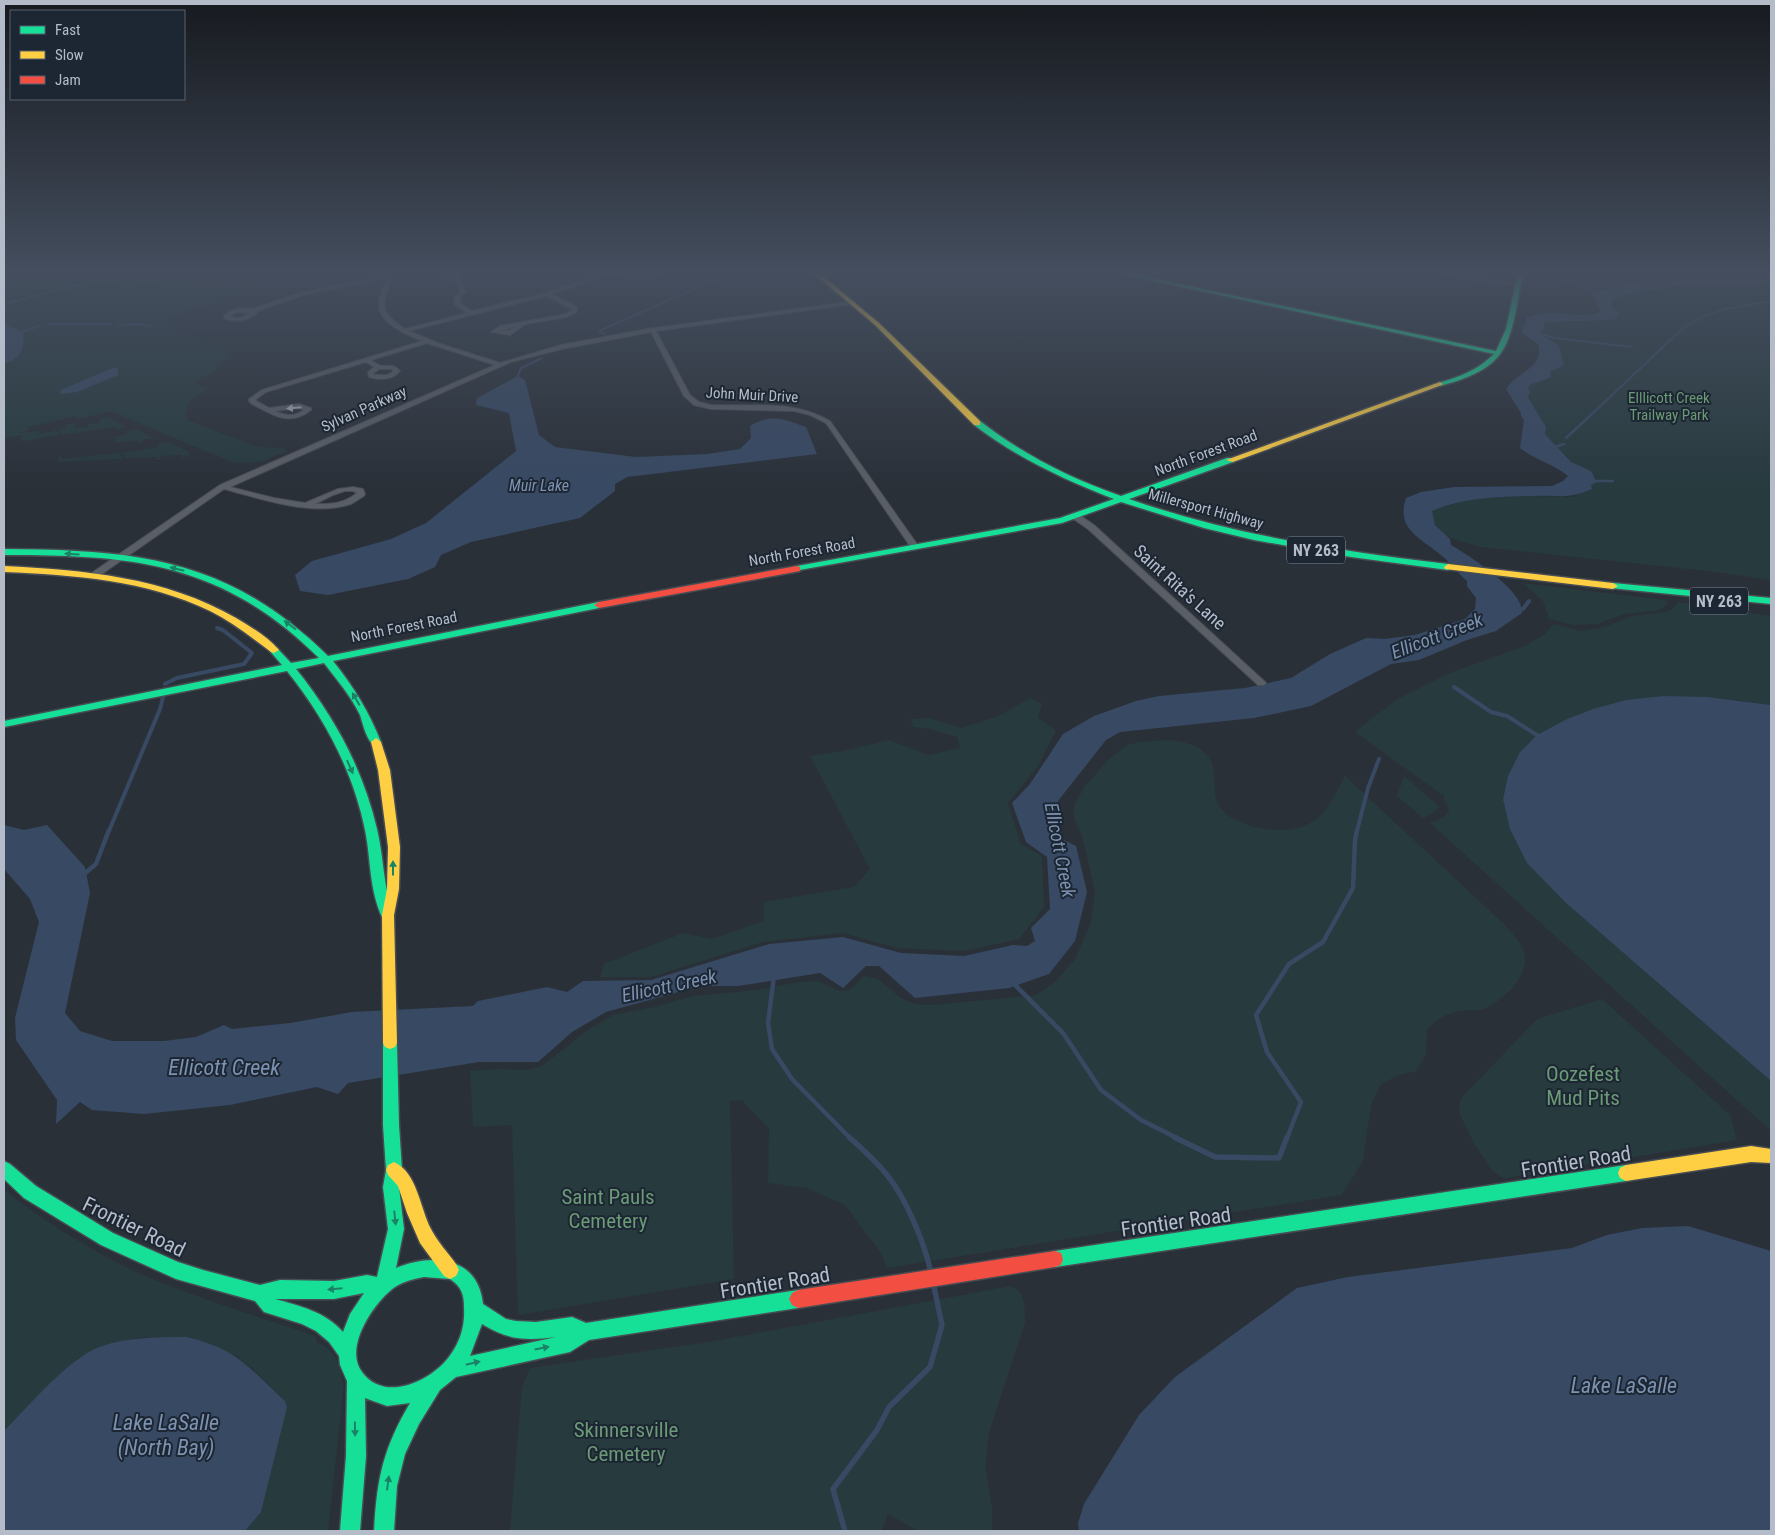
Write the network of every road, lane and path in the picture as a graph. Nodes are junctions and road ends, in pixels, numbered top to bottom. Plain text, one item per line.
1 (419, 344) edge
2 (436, 344) edge
3 (579, 344) edge
4 (659, 344) edge
5 (896, 344) edge
6 (1455, 344) edge
7 (1504, 344) edge
8 (1499, 353) junction
9 (366, 360) junction
10 (499, 364) junction
11 (378, 367) dead end
12 (269, 410) junction
13 (223, 486) junction
14 (1119, 500) junction
15 (303, 506) junction
16 (1075, 516) junction
17 (915, 547) junction
18 (4, 552) edge
19 (120, 557) junction
20 (4, 569) edge
21 (96, 574) junction
22 (1667, 592) junction
23 (1771, 601) edge
24 (1771, 610) edge
25 (325, 658) junction
26 (288, 665) junction
27 (1262, 683) dead end
28 (4, 724) edge
29 (388, 916) junction
30 (1771, 1156) edge
31 (4, 1169) edge
32 (394, 1170) junction
33 (450, 1270) junction
34 (384, 1286) junction
35 (260, 1294) junction
36 (473, 1308) junction
37 (586, 1332) junction
38 (348, 1353) junction
39 (451, 1369) junction
40 (356, 1380) junction
41 (434, 1382) junction
42 (350, 1531) edge
43 (384, 1531) edge

1 - 9 street
2 - 10 street
3 - 10 street, Sylvan Parkway
4 - 17 street, John Muir Drive
5 - 14 street, Millersport Highway / NY 263
6 - 8 street
7 - 8 street, North Forest Road
8 - 14 street, North Forest Road
9 - 11 street
9 - 12 street
10 - 13 street, Sylvan Parkway
12 -> 12 street
13 - 15 street
13 - 19 street, Sylvan Parkway
14 - 16 street, North Forest Road
14 - 22 street, Millersport Highway / NY 263
15 - 15 street
16 - 17 street, North Forest Road
16 - 27 street, Saint Rita's Lane
17 - 25 street, North Forest Road
19 -> 18 street
19 - 21 street, Sylvan Parkway
25 -> 19 street
20 - 21 street
21 - 26 street
22 - 23 street, Millersport Highway / NY 263
22 - 24 street, Millersport Highway / NY 263
25 - 26 street, North Forest Road
29 -> 25 street
26 - 28 street, North Forest Road
26 -> 29 street
29 - 32 street
30 - 37 street, Frontier Road
31 - 35 street, Frontier Road
32 - 33 street
32 -> 34 street
33 - 34 street
33 - 36 street
34 -> 35 street, Frontier Road
34 - 38 street
35 - 38 street, Frontier Road
36 - 37 street, Frontier Road
36 - 39 street
39 -> 37 street, Frontier Road
38 - 40 street
39 - 41 street
40 - 41 street
40 -> 42 street
43 -> 41 street

